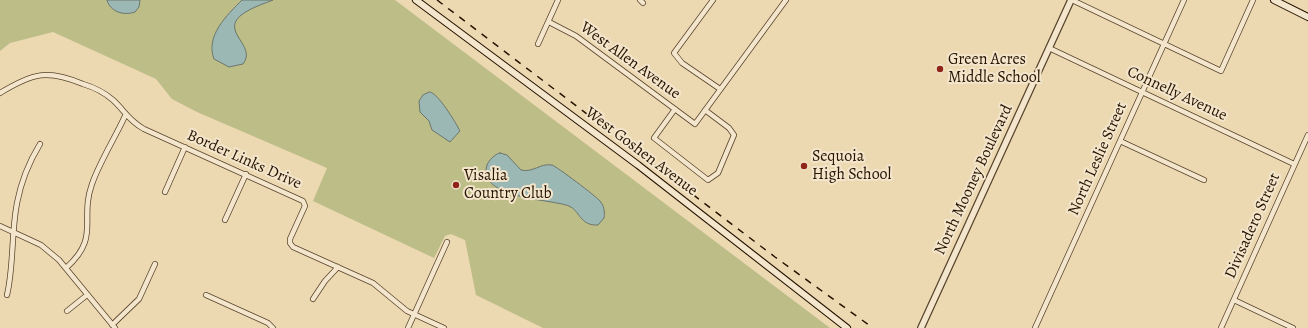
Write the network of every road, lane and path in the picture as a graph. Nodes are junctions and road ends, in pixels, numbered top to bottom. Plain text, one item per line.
1 (416, 0) edge
2 (558, 0) edge
3 (713, 0) edge
4 (786, 0) edge
5 (1072, 0) edge
6 (1184, 0) edge
7 (1253, 0) edge
8 (1274, 0) edge
9 (1308, 17) edge
10 (549, 22) junction
11 (538, 44) dead end
12 (1164, 44) junction
13 (1049, 48) junction
14 (720, 89) junction
15 (1142, 92) junction
16 (0, 93) edge
17 (675, 109) junction
18 (705, 110) junction
19 (125, 116) junction
20 (1308, 135) edge
21 (1120, 141) junction
22 (40, 144) dead end
23 (185, 147) junction
24 (1294, 164) junction
25 (246, 174) junction
26 (1204, 180) dead end
27 (165, 192) dead end
28 (225, 220) dead end
29 (0, 226) edge
30 (14, 231) junction
31 (447, 242) dead end
32 (155, 264) dead end
33 (338, 267) junction
34 (66, 268) junction
35 (6, 295) dead end
36 (88, 295) junction
37 (206, 295) dead end
38 (314, 299) dead end
39 (1234, 300) junction
40 (67, 311) dead end
41 (414, 314) junction
42 (114, 326) edge
43 (1290, 327) edge
44 (273, 328) edge
45 (408, 328) edge
46 (444, 328) edge
47 (847, 328) edge
48 (921, 328) edge
49 (1035, 328) edge
50 (1221, 328) edge

1 - 47 main road, West Goshen Avenue
2 - 10 street
3 - 14 street
4 - 14 street
5 - 12 street
5 - 13 street, North Mooney Boulevard
6 - 12 street, North Leslie Street
7 - 12 street
8 - 9 main road
10 - 11 street
10 - 17 street, West Allen Avenue
12 - 15 street, North Leslie Street
13 - 15 street, Connelly Avenue
13 - 48 street, North Mooney Boulevard
14 - 18 street
15 - 21 street, North Leslie Street
15 - 24 street, Connelly Avenue
16 - 19 street, Border Links Drive
17 - 18 street, West Allen Avenue
17 - 18 street
19 - 23 street, Border Links Drive
19 - 34 street
20 - 24 street, Divisadero Street
21 - 26 street
21 - 49 street, North Leslie Street
22 - 30 street
23 - 25 street, Border Links Drive
23 - 27 street
24 - 39 street, Divisadero Street
25 - 28 street
25 - 33 street, Border Links Drive
29 - 30 street
30 - 34 street
30 - 35 street
31 - 41 street
32 - 42 street
33 - 38 street
33 - 41 street, Border Links Drive
34 - 36 street
36 - 40 street
36 - 42 street
37 - 44 street
39 - 43 street
39 - 50 street, Divisadero Street
41 - 45 street
41 - 46 street, Border Links Drive

